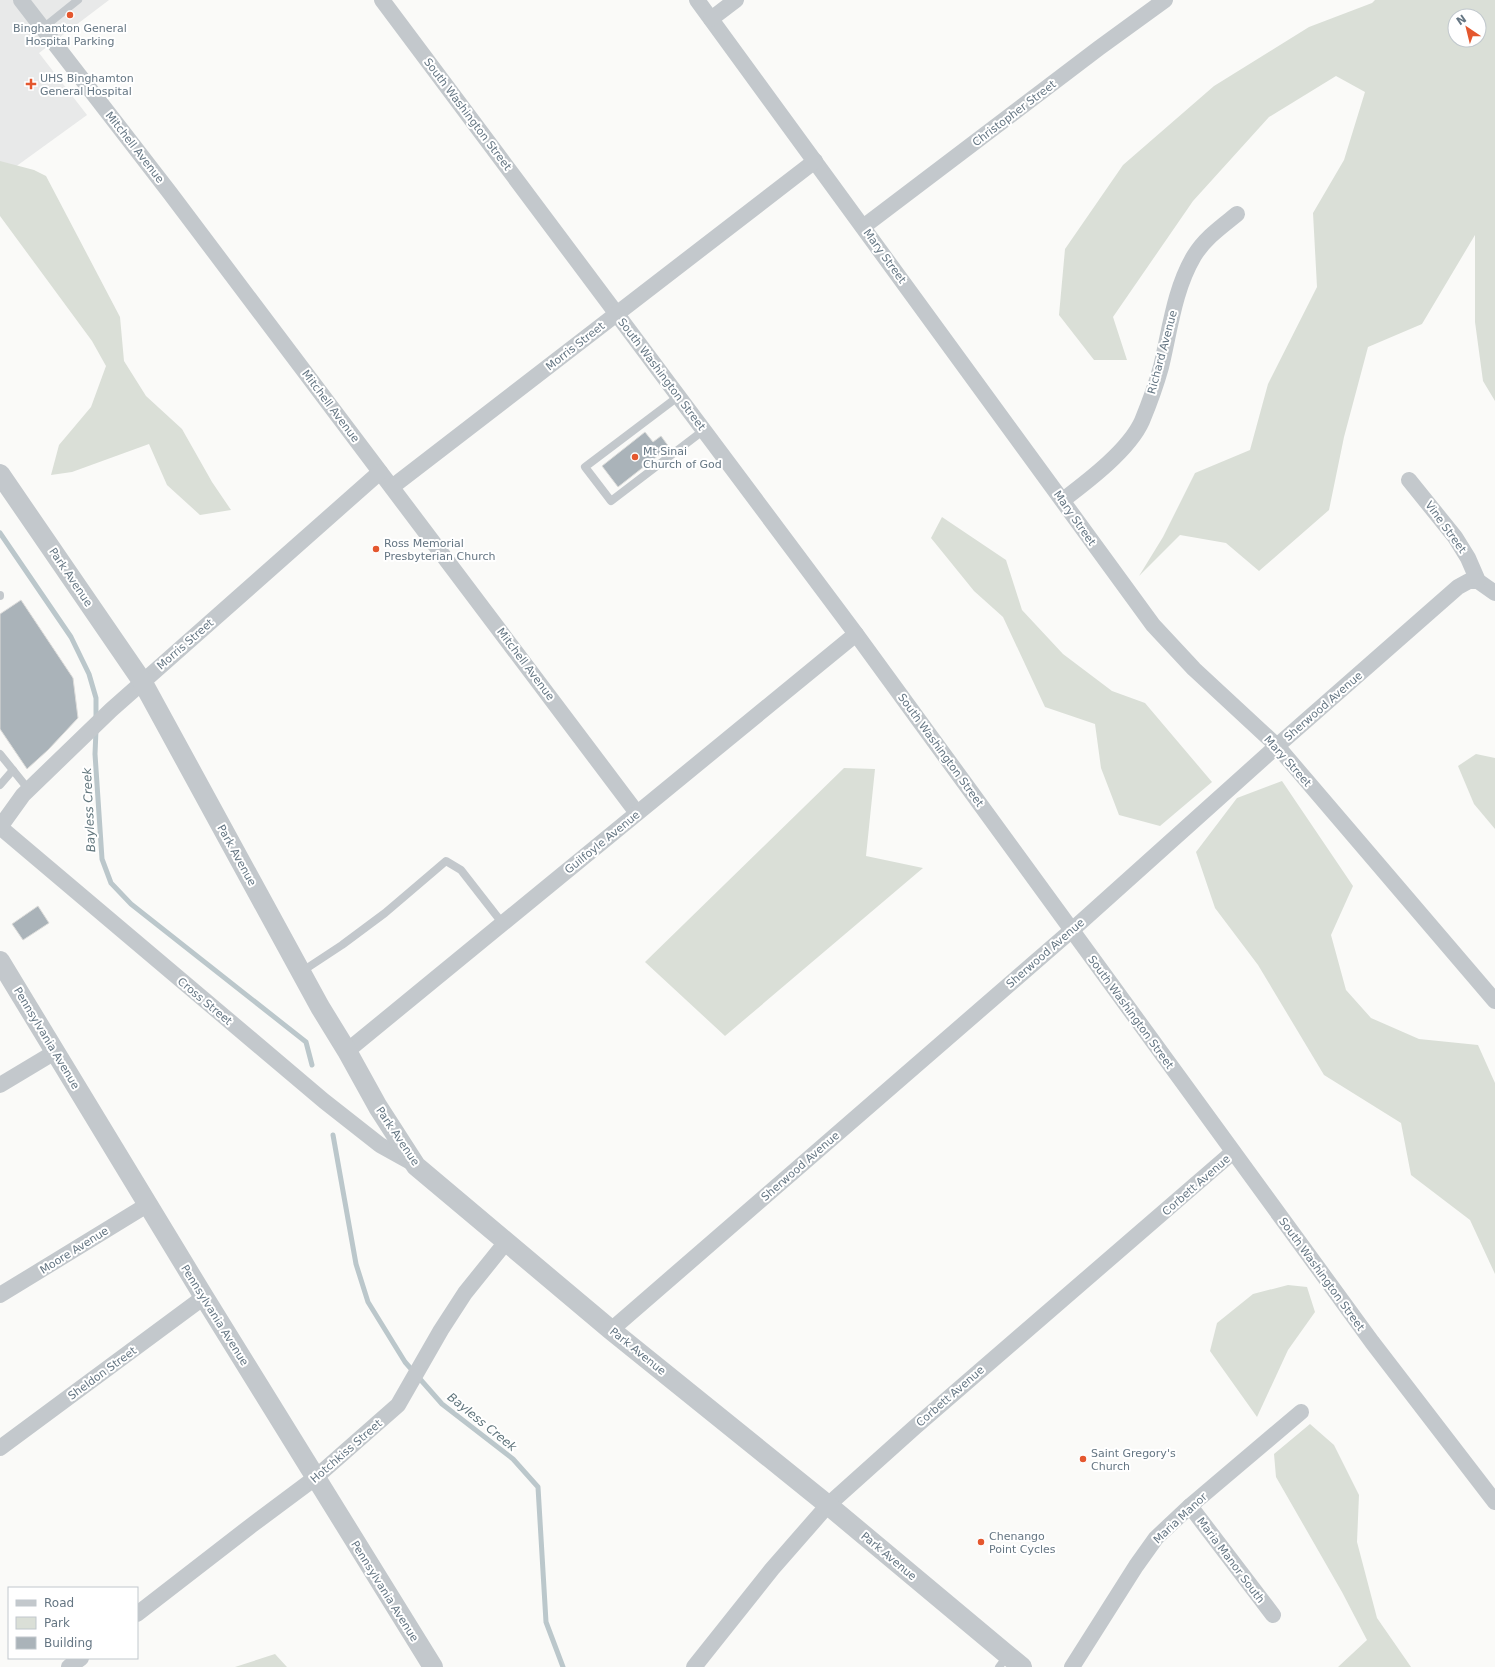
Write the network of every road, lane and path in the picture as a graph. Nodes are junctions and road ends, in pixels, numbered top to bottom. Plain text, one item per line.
1 (21, 0) edge
2 (78, 0) edge
3 (382, 0) edge
4 (697, 0) edge
5 (736, 0) edge
6 (1165, 0) edge
7 (710, 18) junction
8 (42, 28) junction
9 (815, 161) junction
10 (1237, 214) dead end
11 (863, 227) junction
12 (617, 314) junction
13 (679, 396) junction
14 (704, 430) junction
15 (380, 472) junction
16 (0, 474) edge
17 (1410, 480) dead end
18 (392, 486) junction
19 (1063, 500) junction
20 (1478, 581) junction
21 (1495, 593) edge
22 (856, 634) junction
23 (142, 681) junction
24 (1277, 746) junction
25 (0, 754) edge
26 (13, 770) junction
27 (0, 785) edge
28 (29, 790) junction
29 (638, 813) junction
30 (0, 827) edge
31 (503, 924) junction
32 (1072, 930) junction
33 (0, 961) edge
34 (301, 972) junction
35 (1495, 1001) edge
36 (347, 1051) junction
37 (55, 1052) junction
38 (0, 1085) edge
39 (1233, 1152) junction
40 (416, 1166) junction
41 (147, 1205) junction
42 (506, 1242) junction
43 (0, 1295) edge
44 (204, 1297) junction
45 (611, 1330) junction
46 (1302, 1412) dead end
47 (0, 1448) edge
48 (315, 1478) junction
49 (1495, 1502) edge
50 (828, 1506) junction
51 (1190, 1506) junction
52 (138, 1613) edge
53 (1273, 1615) dead end
54 (80, 1659) edge
55 (1010, 1663) edge
56 (70, 1667) edge
57 (433, 1667) edge
58 (694, 1667) edge
59 (1072, 1667) edge

1 - 8 street, Mitchell Avenue
2 - 8 lane
3 - 12 street, South Washington Street
4 - 7 street, Mary Street
5 - 7 street
6 - 11 street, Christopher Street
7 - 9 street, Mary Street
8 - 15 street, Mitchell Avenue
9 - 11 street, Mary Street
9 - 12 street, Morris Street
10 - 19 street, Richard Avenue
11 - 19 street, Mary Street
12 - 13 street, South Washington Street
12 - 18 street, Morris Street
13 - 14 street, South Washington Street
13 - 14 lane
14 - 22 street, South Washington Street
15 - 18 street, Mitchell Avenue
15 - 23 street, Morris Street
16 - 23 street, Park Avenue
17 - 20 street, Vine Street
18 - 29 street, Mitchell Avenue
19 - 24 street, Mary Street
20 - 21 street
20 - 24 street, Sherwood Avenue
22 - 29 street, Guilfoyle Avenue
22 - 32 street, South Washington Street
23 - 28 street, Morris Street
23 - 34 street, Park Avenue
24 - 32 street, Sherwood Avenue
24 - 35 street, Mary Street
25 - 26 lane
26 - 27 lane
26 - 28 lane
28 - 30 street, Morris Street
29 - 31 street, Guilfoyle Avenue
30 - 40 street, Cross Street
31 - 34 lane
31 - 36 street, Guilfoyle Avenue
32 - 39 street, South Washington Street
32 - 45 street, Sherwood Avenue
33 - 37 street, Pennsylvania Avenue
34 - 36 street, Park Avenue
36 - 40 street, Park Avenue
37 - 38 street
37 - 41 street, Pennsylvania Avenue
39 - 49 street, South Washington Street
39 - 50 street, Corbett Avenue
40 - 42 street, Park Avenue
41 - 43 street, Moore Avenue
41 - 44 street, Pennsylvania Avenue
42 - 45 street, Park Avenue
42 - 48 street, Hotchkiss Street
44 - 47 street, Sheldon Street
44 - 48 street, Pennsylvania Avenue
45 - 50 street, Park Avenue
46 - 51 street, Maria Manor
48 - 52 street, Hotchkiss Street
48 - 57 street, Pennsylvania Avenue
50 - 55 street, Park Avenue
50 - 58 street, Corbett Avenue
51 - 53 street, Maria Manor South
51 - 59 street, Maria Manor
54 - 56 street

